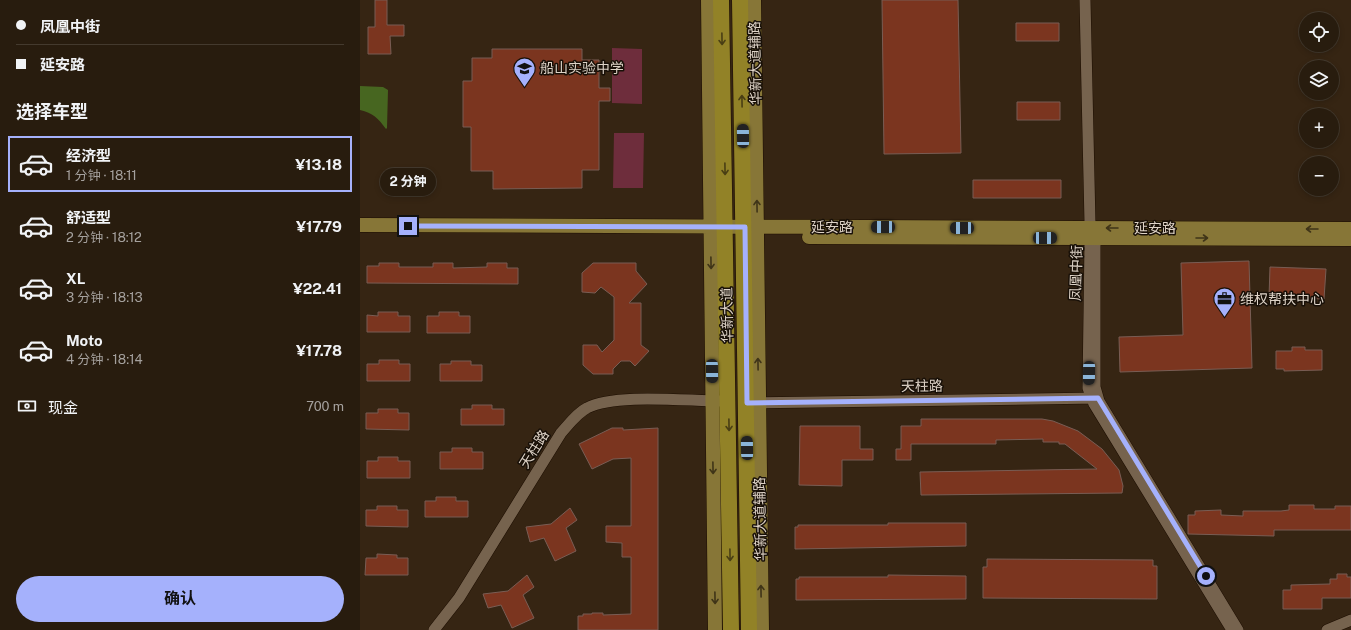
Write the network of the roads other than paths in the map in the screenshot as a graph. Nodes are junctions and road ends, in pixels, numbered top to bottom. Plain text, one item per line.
1 (708, 0) edge
2 (721, 0) edge
3 (740, 0) edge
4 (754, 0) edge
5 (1085, 0) edge
6 (1091, 0) edge
7 (360, 225) edge
8 (1351, 229) edge
9 (718, 231) junction
10 (751, 232) junction
11 (1092, 233) junction
12 (360, 235) edge
13 (1351, 239) edge
14 (1095, 399) junction
15 (712, 401) junction
16 (728, 401) junction
17 (753, 403) junction
18 (1351, 620) edge
19 (434, 630) edge
20 (715, 630) edge
21 (731, 630) edge
22 (750, 630) edge
23 (762, 630) edge
24 (1232, 630) edge
25 (1238, 630) edge
26 (1327, 630) edge

1 - 9 main road
2 -> 9 highway, 华新大道
10 -> 3 highway, 华新大道
10 -> 4 main road, 华新大道辅路
5 - 11 street, 凤凰中街
6 - 11 street, 凤凰中街
7 - 9 main road, 延安路
8 -> 11 main road, 延安路
9 - 10 main road, 延安路
9 - 12 main road, 延安路
9 -> 15 main road
9 - 16 highway, 华新大道
10 - 11 main road, 延安路
17 -> 10 highway, 华新大道
11 -> 13 main road, 延安路
11 - 14 street, 凤凰中街
14 - 17 street, 天柱路
14 - 24 street, 凤凰中街
14 - 25 street, 凤凰中街
15 - 16 street, 天柱路
15 - 19 street, 天柱路
15 -> 20 main road
16 -> 21 highway, 华新大道
17 - 22 highway, 华新大道
23 -> 17 main road, 华新大道辅路
18 - 26 street

